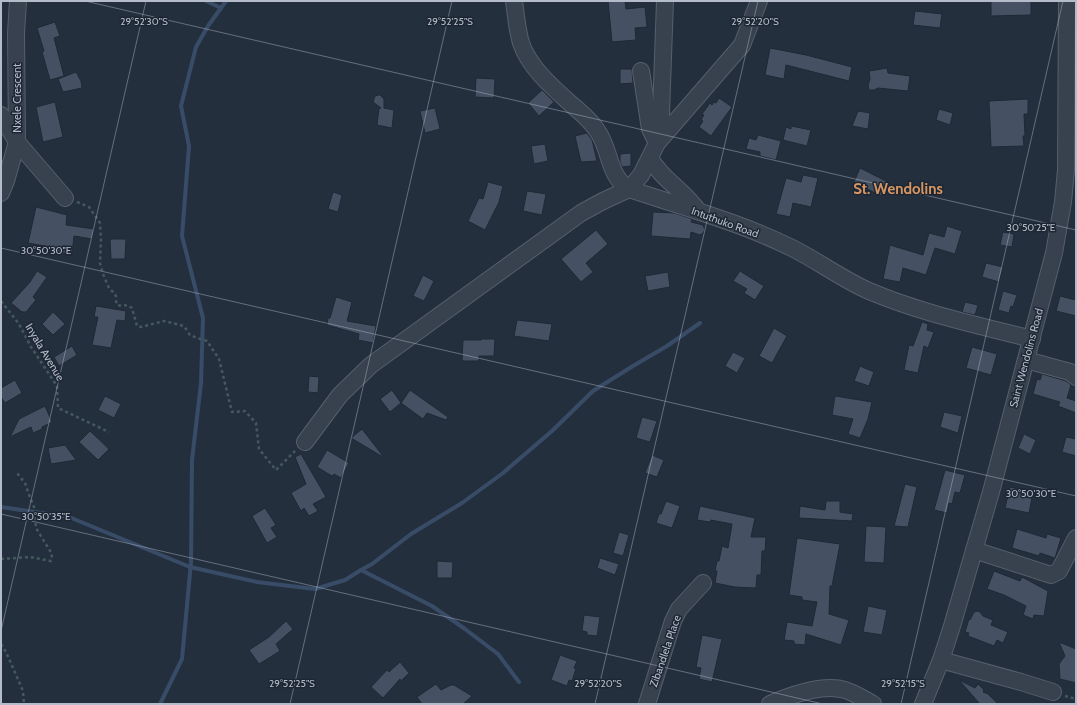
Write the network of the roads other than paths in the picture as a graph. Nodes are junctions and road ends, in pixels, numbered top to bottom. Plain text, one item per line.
1 (18, 1) edge
2 (514, 1) edge
3 (665, 1) edge
4 (759, 1) edge
5 (1067, 1) edge
6 (641, 71) dead end
7 (1, 115) edge
8 (1072, 119) edge
9 (660, 140) junction
10 (17, 142) junction
11 (650, 158) junction
12 (1071, 169) edge
13 (629, 189) junction
14 (1, 193) edge
15 (65, 198) road end
16 (698, 211) junction
17 (1032, 339) junction
18 (1026, 360) junction
19 (1076, 377) edge
20 (305, 442) road end
21 (1076, 538) edge
22 (974, 550) junction
23 (703, 583) dead end
24 (941, 660) junction
25 (1053, 692) dead end
26 (647, 704) edge
27 (770, 704) edge
28 (873, 704) edge
29 (923, 704) edge

1 - 10 street, Nxele Crescent
2 - 13 street, Intuthuko Road
3 - 9 street
4 - 9 street
5 - 8 street, Saint Wendolins Road
6 - 9 street
7 - 10 street
8 - 12 street, Saint Wendolins Road
9 - 11 street
10 - 14 street, Nxele Crescent
10 - 15 street
11 - 13 street
11 - 16 street
12 - 17 street, Saint Wendolins Road
13 - 16 street, Intuthuko Road
13 - 20 street
16 - 17 street, Intuthuko Road
17 - 18 street, Saint Wendolins Road
18 - 19 street
18 - 22 street, Saint Wendolins Road
21 - 22 street
22 - 24 street, Saint Wendolins Road
23 - 26 street, Zibandlela Place
24 - 25 street
24 - 29 street, Saint Wendolins Road
27 - 28 street

